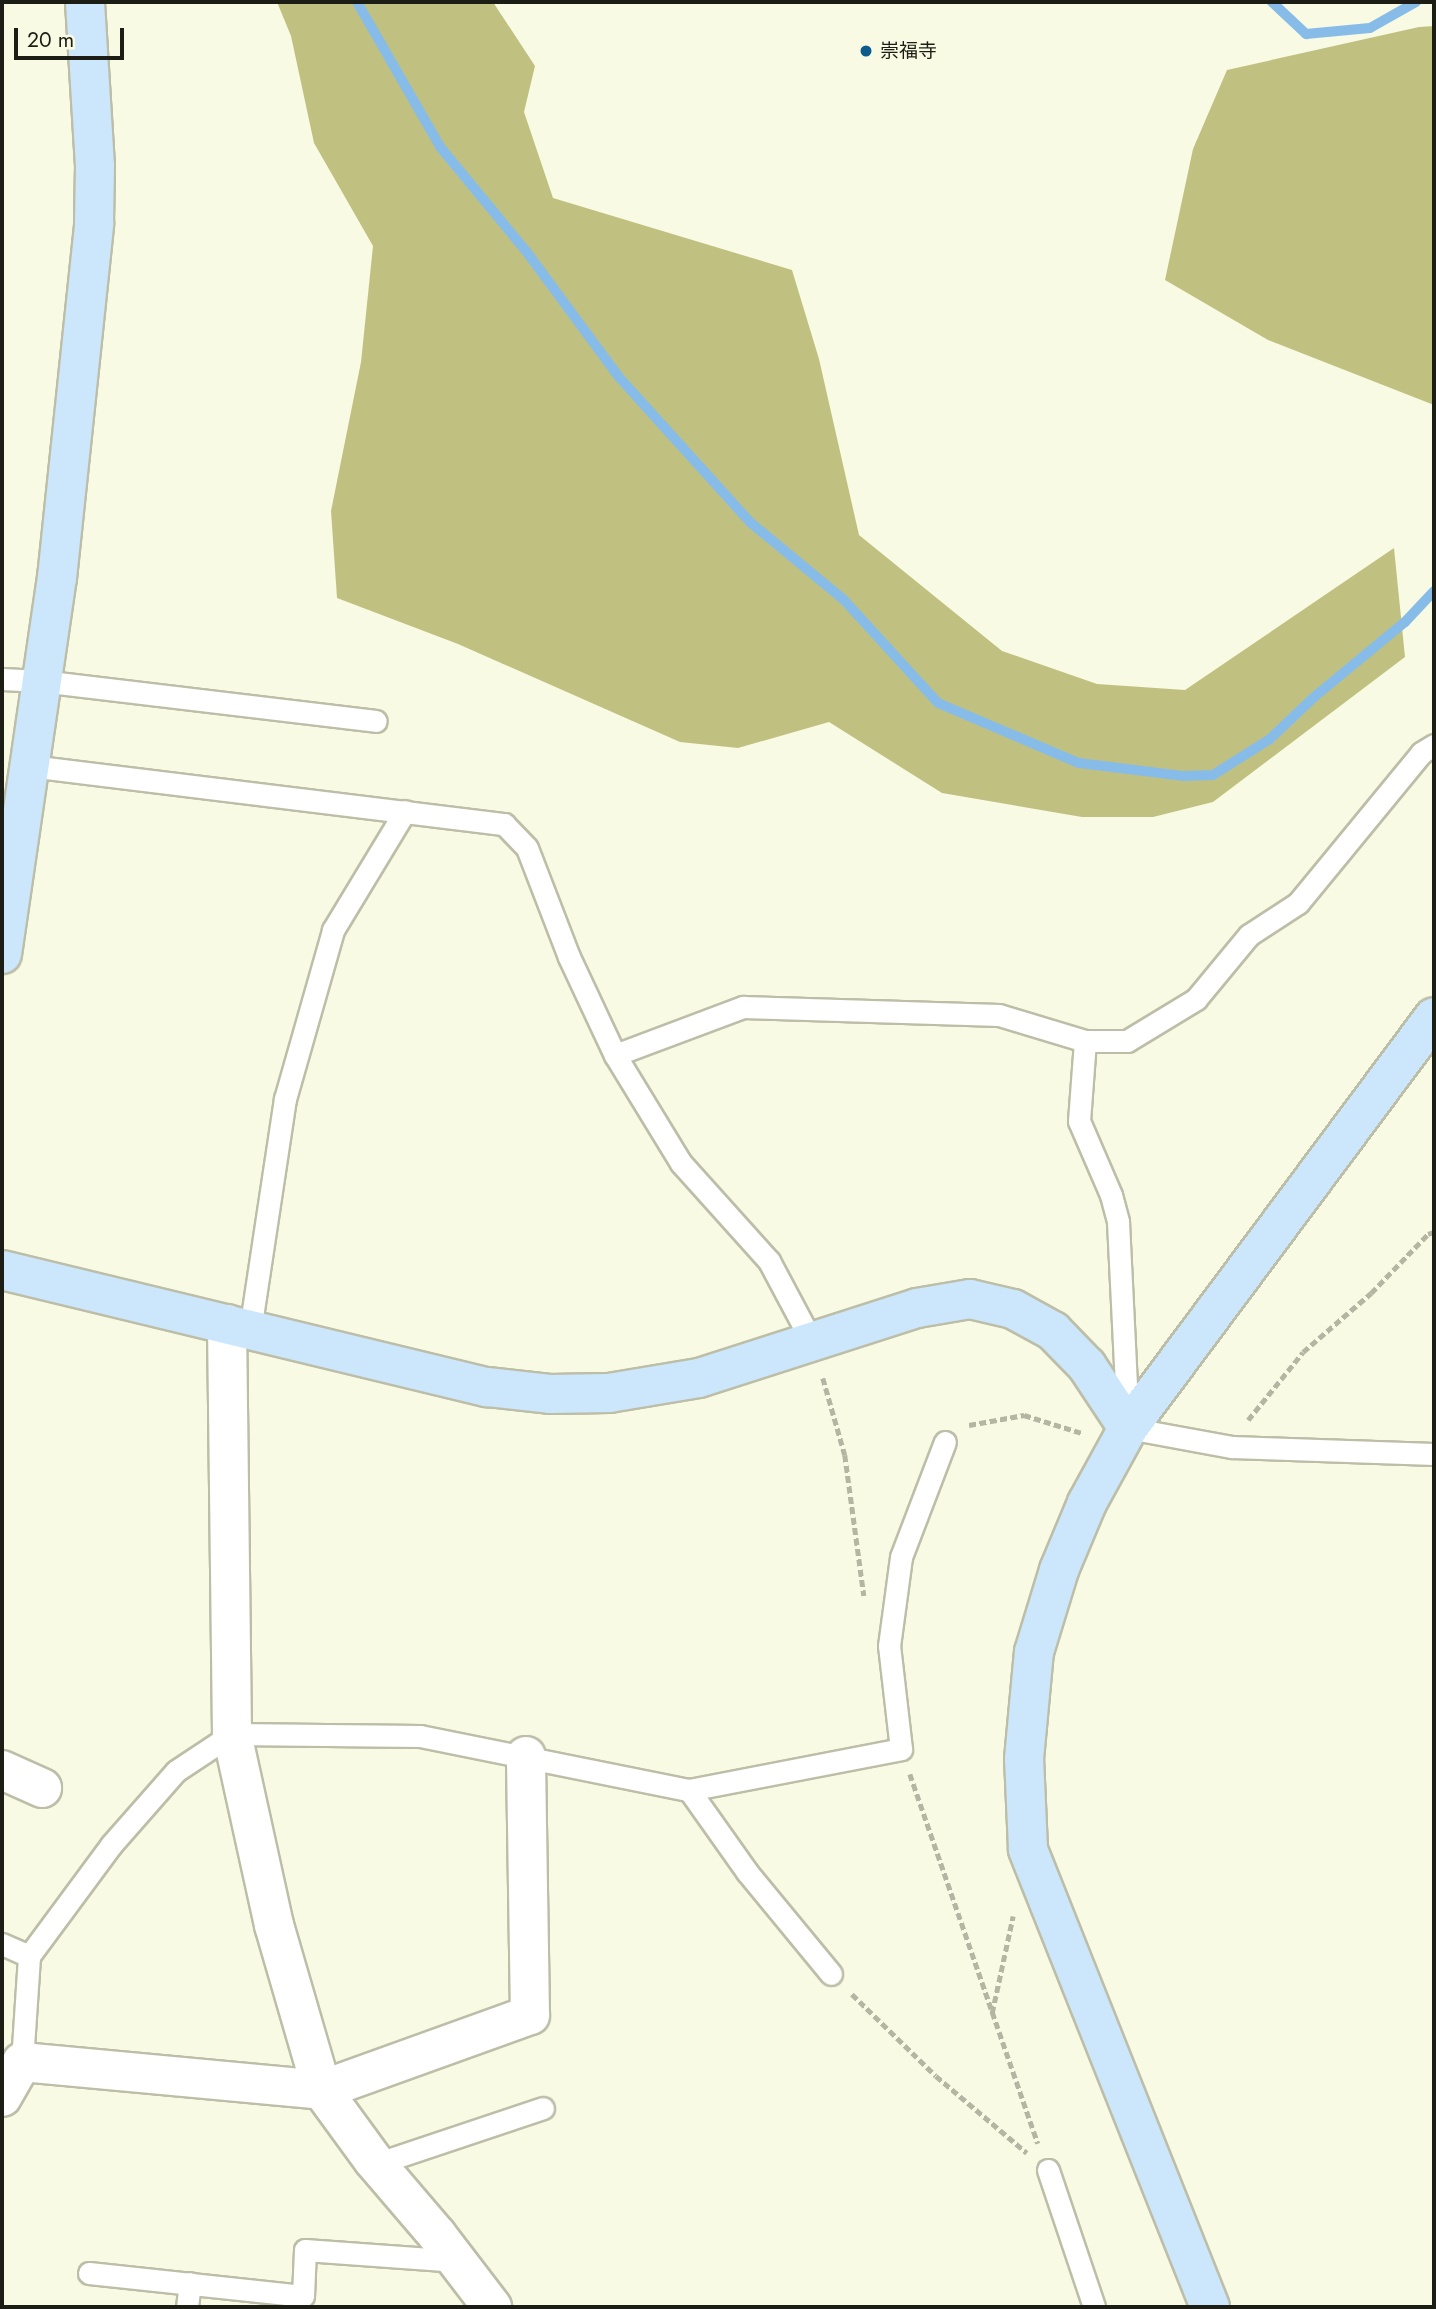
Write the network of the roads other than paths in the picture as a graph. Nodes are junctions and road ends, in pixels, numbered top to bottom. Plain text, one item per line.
1 (85, 2) edge
2 (2, 679) edge
3 (41, 681) junction
4 (376, 721) dead end
5 (1434, 745) edge
6 (30, 766) junction
7 (405, 811) junction
8 (2, 954) edge
9 (1434, 1017) edge
10 (1085, 1041) junction
11 (615, 1055) junction
12 (2, 1270) edge
13 (238, 1327) junction
14 (812, 1342) junction
15 (1124, 1436) junction
16 (945, 1442) road end
17 (1434, 1454) edge
18 (232, 1734) junction
19 (526, 1756) junction
20 (2, 1770) edge
21 (43, 1787) dead end
22 (689, 1790) junction
23 (2, 1944) edge
24 (29, 1956) junction
25 (831, 1974) road end
26 (22, 2062) junction
27 (322, 2090) junction
28 (2, 2097) edge
29 (543, 2108) dead end
30 (376, 2164) junction
31 (1048, 2170) road end
32 (458, 2261) junction
33 (89, 2273) dead end
34 (190, 2283) junction
35 (187, 2307) edge
36 (492, 2307) edge
37 (1094, 2307) edge
38 (1210, 2307) edge

1 - 3 street
2 - 3 lane
3 - 4 lane
3 - 6 street
5 - 10 lane
6 - 7 lane
6 - 8 street
7 - 11 lane
7 - 13 lane
9 - 15 street
10 - 11 lane
10 - 15 lane
11 - 14 lane
12 - 13 street
13 - 14 street
13 - 18 street
14 - 15 street
15 - 17 lane
15 - 38 street
16 - 22 lane
18 - 19 lane
18 - 24 lane
18 - 27 street
19 - 22 lane
19 - 27 street
20 - 21 street
22 - 25 lane
23 - 24 lane
24 - 26 lane
26 - 27 street
26 - 28 street
27 - 30 street
29 - 30 lane
30 - 32 street
31 - 37 lane
32 - 34 lane
32 - 36 street
33 - 34 lane
34 - 35 lane

